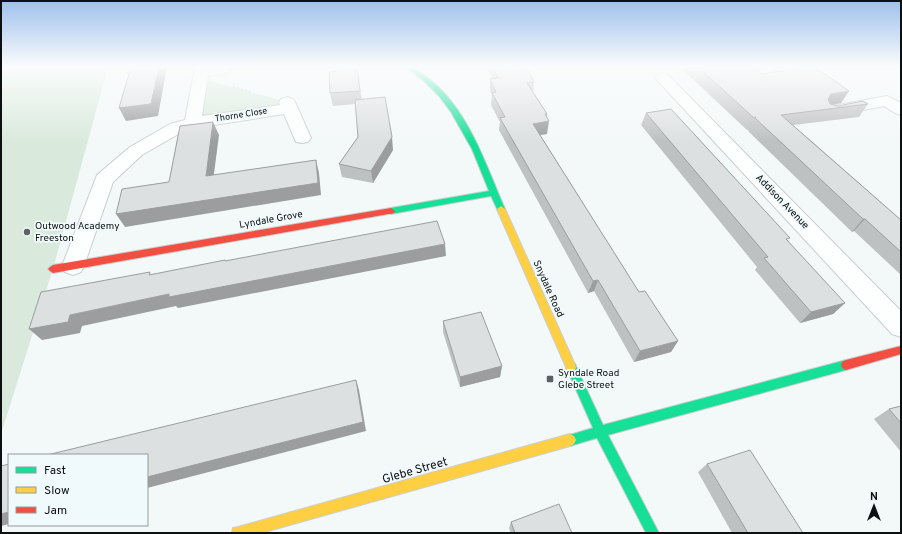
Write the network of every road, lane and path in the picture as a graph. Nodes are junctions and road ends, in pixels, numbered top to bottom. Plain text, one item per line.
1 (198, 92) edge
2 (254, 92) edge
3 (440, 92) edge
4 (676, 92) edge
5 (894, 100) edge
6 (288, 105) junction
7 (901, 110) edge
8 (829, 112) edge
9 (193, 123) junction
10 (302, 138) dead end
11 (493, 193) junction
12 (73, 266) junction
13 (53, 269) dead end
14 (901, 327) edge
15 (901, 350) edge
16 (600, 432) junction
17 (238, 533) edge
18 (653, 533) edge

1 - 9 street
2 - 6 path
3 - 11 street, Snydale Road
4 - 14 street, Addison Avenue
5 - 7 street
5 - 8 street
6 - 9 street, Thorne Close
6 - 10 street
9 - 12 street, Thorne Close
11 - 12 street, Lyndale Grove
11 - 16 street, Snydale Road
12 - 13 street, Lyndale Grove
15 - 16 street
16 - 17 street, Glebe Street
16 - 18 street, Snydale Road

